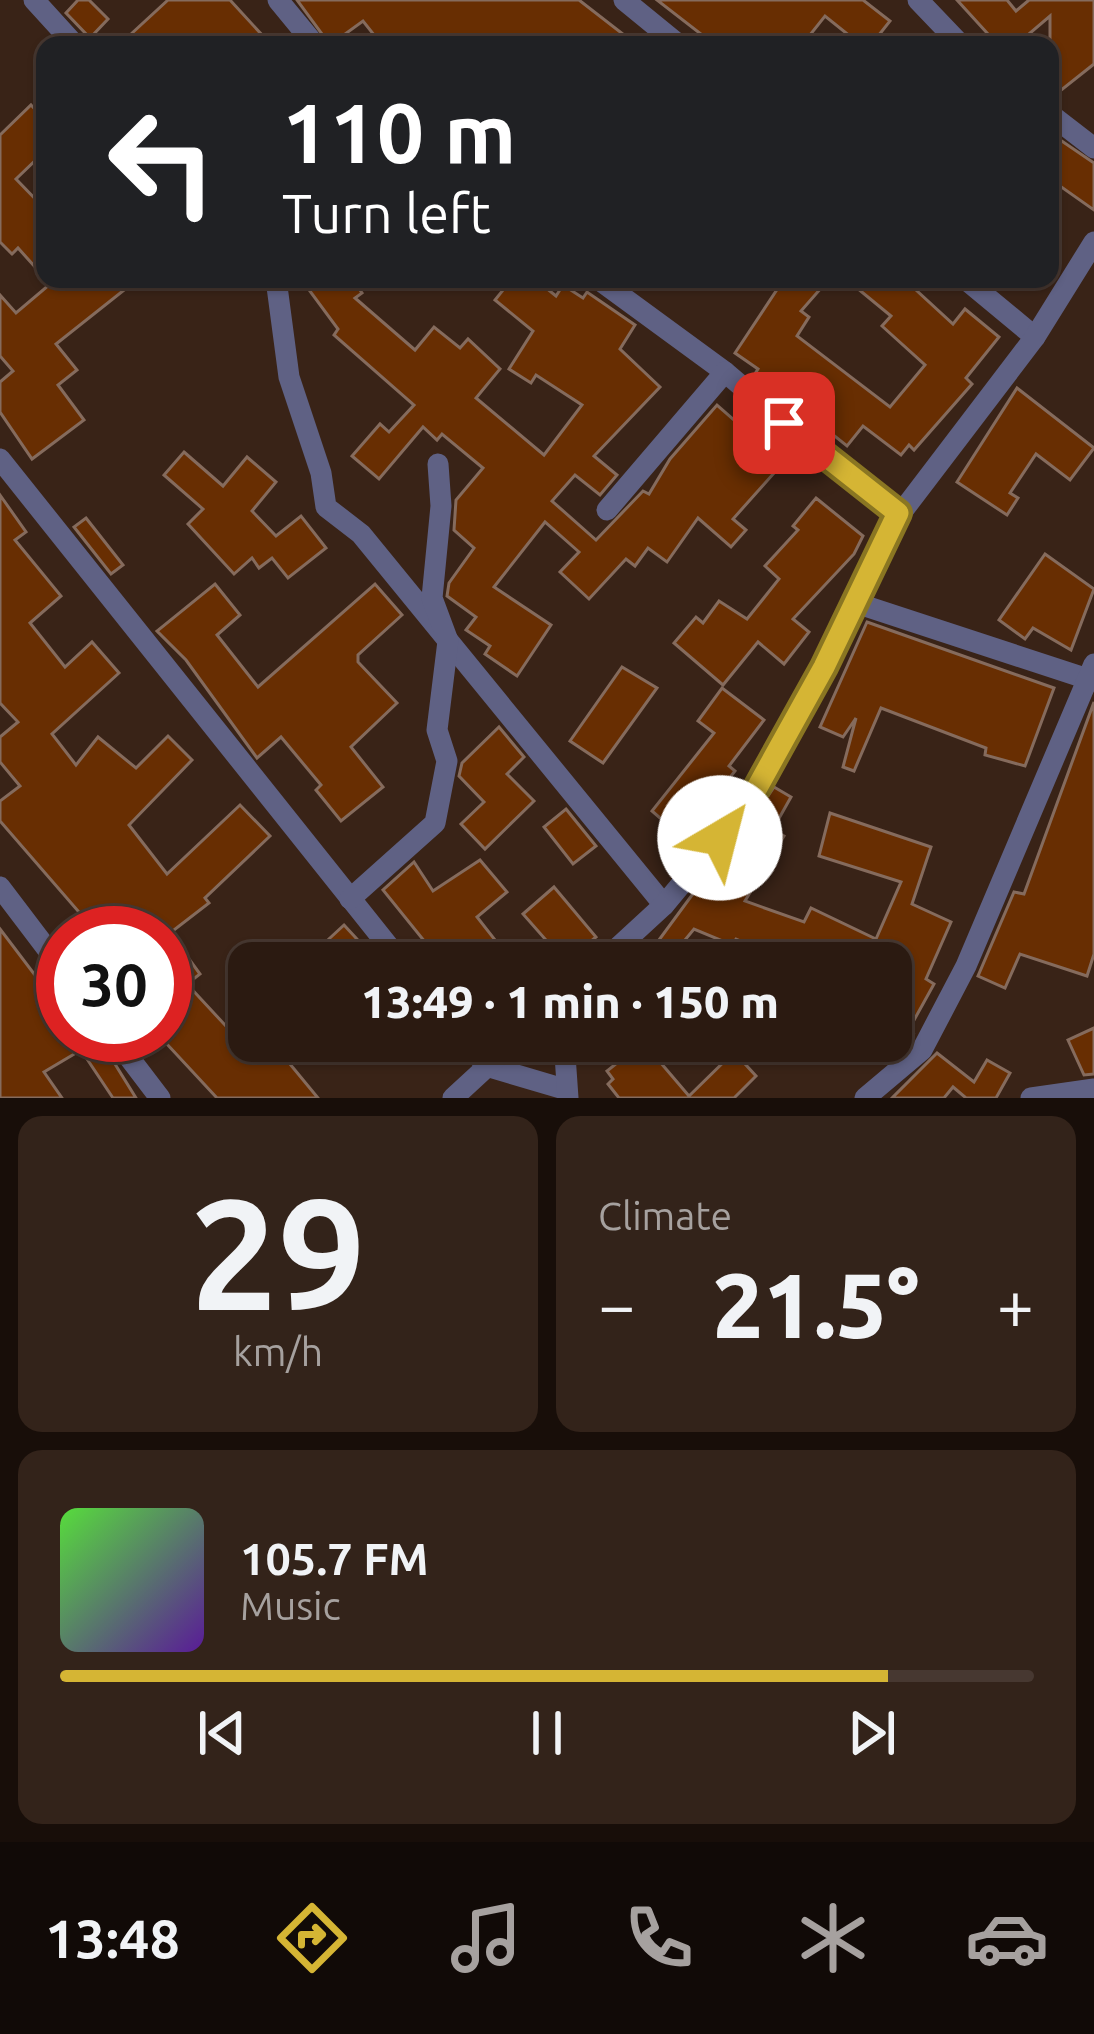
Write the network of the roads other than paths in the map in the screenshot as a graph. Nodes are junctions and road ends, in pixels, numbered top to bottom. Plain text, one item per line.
1 (34, 0) edge
2 (278, 0) edge
3 (624, 0) edge
4 (918, 0) edge
5 (67, 36) edge
6 (308, 36) edge
7 (668, 36) edge
8 (952, 36) edge
9 (1059, 121) edge
10 (1094, 148) edge
11 (1094, 242) edge
12 (277, 288) edge
13 (610, 288) edge
14 (976, 288) edge
15 (1035, 337) junction
16 (725, 371) junction
17 (0, 459) edge
18 (439, 464) dead end
19 (607, 510) dead end
20 (898, 513) junction
21 (853, 602) junction
22 (448, 641) junction
23 (1091, 675) edge
24 (0, 887) edge
25 (350, 899) junction
26 (664, 905) junction
27 (36, 934) edge
28 (386, 942) edge
29 (624, 942) edge
30 (133, 1062) edge
31 (483, 1062) edge
32 (491, 1062) edge
33 (565, 1062) edge
34 (486, 1066) junction
35 (1094, 1089) edge
36 (566, 1094) edge
37 (160, 1098) edge
38 (453, 1098) edge
39 (865, 1098) edge
40 (1031, 1098) edge

1 - 5 street
2 - 6 street
3 - 7 street
4 - 8 street
9 - 10 street
11 - 15 street
12 - 22 street
13 - 16 street
14 - 15 street
15 - 20 street
16 - 19 street
16 - 20 street
17 - 25 street
18 - 22 street
20 - 21 street
21 - 23 street
21 - 26 street
22 - 25 street
22 - 26 street
23 - 39 street
24 - 27 street
25 - 28 street
26 - 29 street
30 - 37 street
31 - 34 street
32 - 34 street
33 - 36 street
34 - 36 street
34 - 38 street
35 - 40 street

